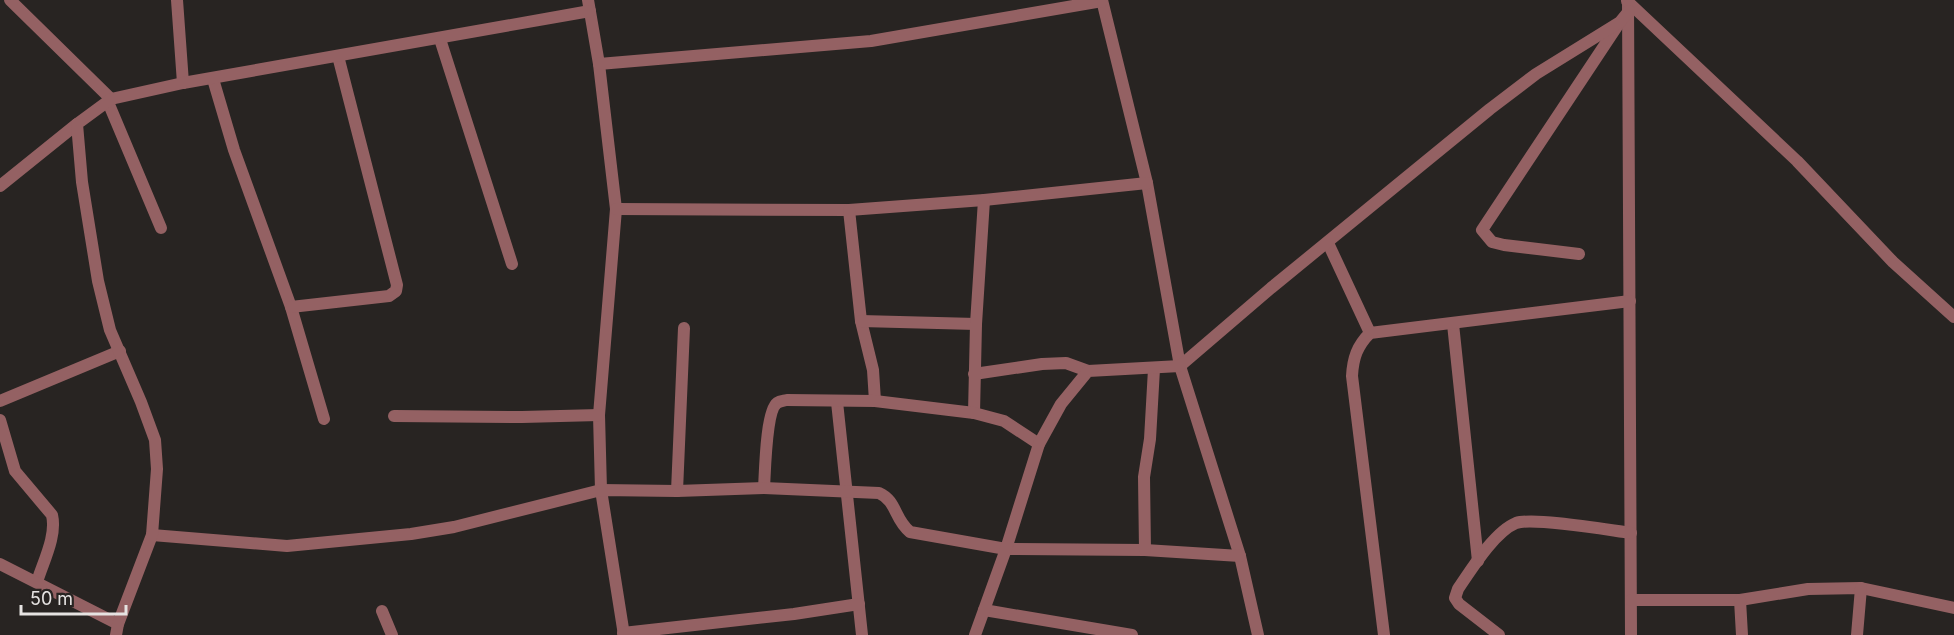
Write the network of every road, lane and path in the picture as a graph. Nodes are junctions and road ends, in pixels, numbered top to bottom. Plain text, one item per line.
1 (10, 0) edge
2 (177, 0) edge
3 (1102, 1) edge
4 (1628, 3) edge
5 (589, 5) edge
6 (1620, 22) junction
7 (440, 39) junction
8 (338, 56) junction
9 (599, 64) junction
10 (213, 79) junction
11 (183, 83) junction
12 (110, 101) junction
13 (77, 124) junction
14 (1147, 183) junction
15 (0, 186) edge
16 (984, 200) junction
17 (616, 209) junction
18 (849, 210) junction
19 (161, 228) dead end
20 (1328, 243) junction
21 (1579, 254) dead end
22 (512, 264) dead end
23 (1630, 301) junction
24 (291, 307) junction
25 (1954, 317) edge
26 (861, 321) junction
27 (976, 324) junction
28 (1453, 324) junction
29 (684, 328) dead end
30 (1370, 333) junction
31 (120, 351) junction
32 (1180, 366) junction
33 (1154, 369) junction
34 (1088, 371) junction
35 (974, 374) junction
36 (0, 401) edge
37 (875, 401) junction
38 (837, 402) junction
39 (974, 413) junction
40 (599, 415) junction
41 (394, 416) dead end
42 (324, 419) dead end
43 (0, 420) edge
44 (1039, 444) junction
45 (764, 488) junction
46 (601, 490) junction
47 (677, 491) junction
48 (846, 493) junction
49 (1631, 533) junction
50 (152, 535) junction
51 (1006, 549) junction
52 (1144, 550) junction
53 (1240, 556) junction
54 (1478, 561) junction
55 (0, 564) edge
56 (37, 582) junction
57 (1861, 588) junction
58 (1631, 600) junction
59 (1740, 600) junction
60 (859, 604) junction
61 (1954, 608) edge
62 (984, 610) junction
63 (382, 611) dead end
64 (117, 630) edge
65 (624, 634) edge
66 (392, 635) edge
67 (862, 635) edge
68 (975, 635) edge
69 (1132, 635) edge
70 (1258, 635) edge
71 (1384, 635) edge
72 (1499, 635) edge
73 (1631, 635) edge
74 (1742, 635) edge
75 (1857, 635) edge

1 - 12 street
2 - 11 street
3 - 9 street
3 - 14 street
4 - 6 street
4 - 23 street
4 - 25 street
5 - 7 street
5 - 9 street
6 - 20 street
6 - 21 street
7 - 8 street
7 - 22 street
8 - 10 street
8 - 24 street
9 - 17 street
10 - 11 street
10 - 24 street
11 - 12 street
12 - 13 street
12 - 19 street
13 - 15 street
13 - 31 street
14 - 16 street
14 - 32 street
16 - 18 street
16 - 27 street
17 - 18 street
17 - 40 street
18 - 26 street
20 - 30 street
20 - 32 street
23 - 28 street
23 - 49 street
24 - 42 street
26 - 27 street
26 - 37 street
27 - 35 street
28 - 30 street
28 - 54 street
29 - 47 street
30 - 71 street
31 - 36 street
31 - 50 street
32 - 33 street
32 - 53 street
33 - 34 street
33 - 52 street
34 - 35 street
34 - 44 street
35 - 39 street
37 - 38 street
37 - 39 street
38 - 45 street
38 - 48 street
39 - 44 street
40 - 41 street
40 - 46 street
43 - 56 street
44 - 51 street
45 - 47 street
45 - 48 street
46 - 47 street
46 - 50 street
46 - 65 street
48 - 51 street
48 - 60 street
49 - 54 street
49 - 58 street
50 - 64 street
51 - 52 street
51 - 62 street
52 - 53 street
53 - 70 street
54 - 72 street
55 - 56 street
56 - 64 street
57 - 59 street
57 - 61 street
57 - 75 street
58 - 59 street
58 - 73 street
59 - 74 street
60 - 65 street
60 - 67 street
62 - 68 street
62 - 69 street
63 - 66 street

